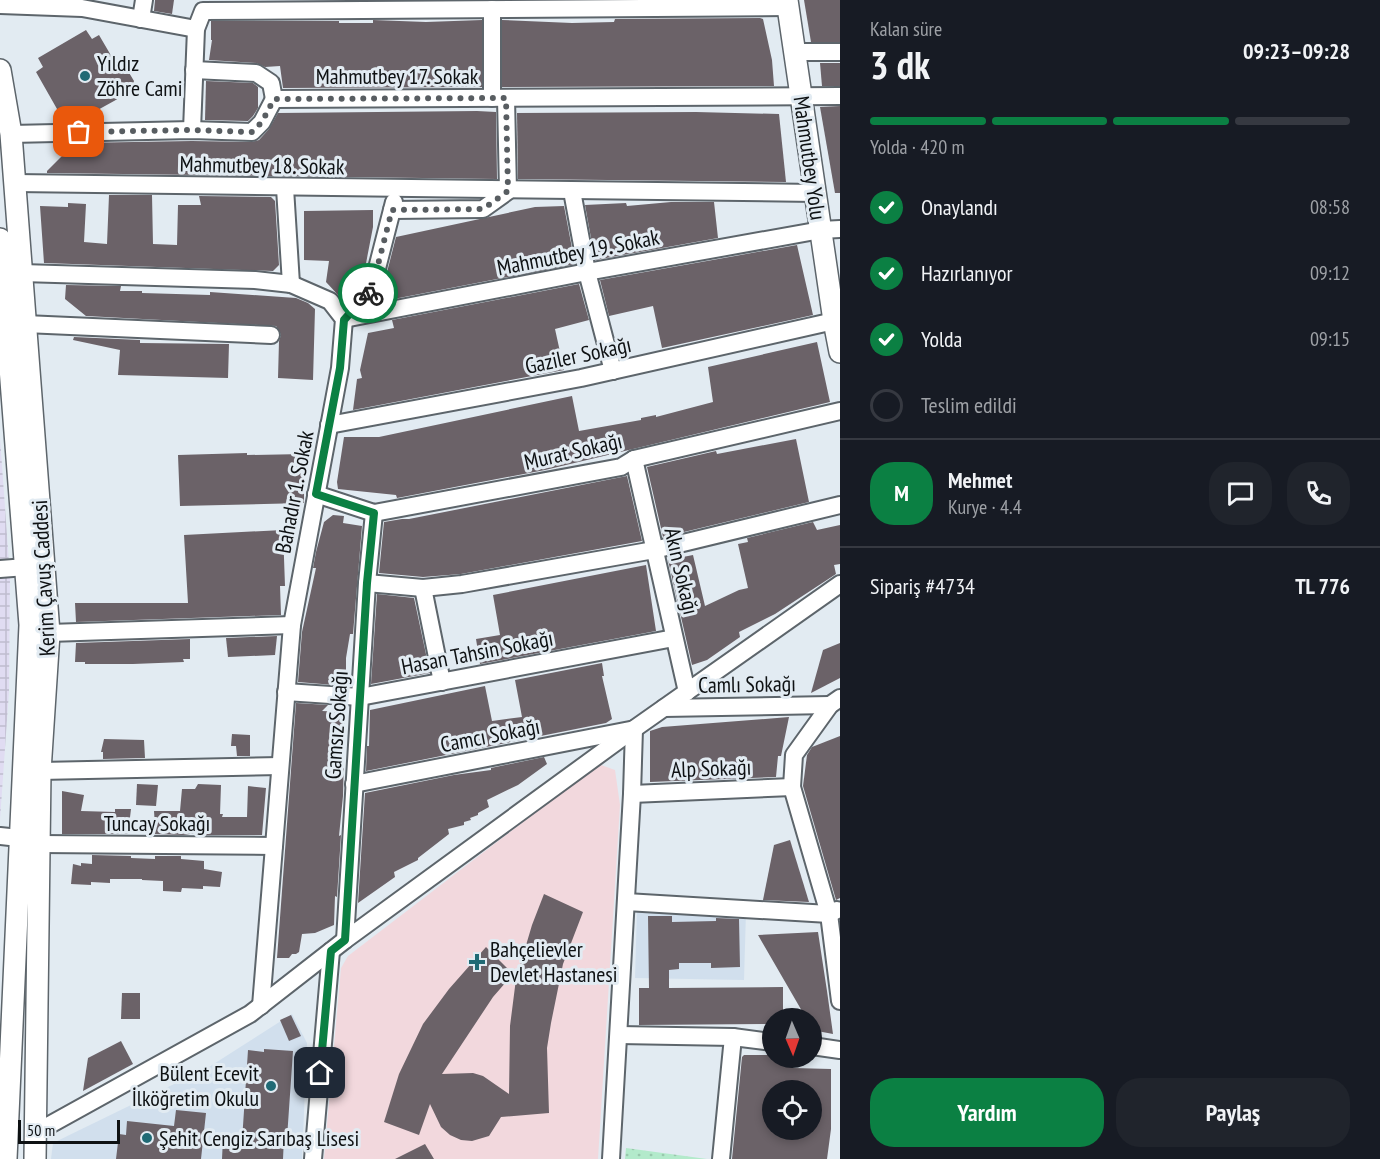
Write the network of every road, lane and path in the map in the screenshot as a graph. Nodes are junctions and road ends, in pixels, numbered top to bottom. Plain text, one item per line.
1 (144, 0) edge
2 (787, 3) edge
3 (0, 5) edge
4 (485, 6) edge
5 (141, 19) junction
6 (196, 29) junction
7 (794, 52) junction
8 (840, 52) edge
9 (0, 70) edge
10 (194, 70) junction
11 (801, 96) junction
12 (840, 96) edge
13 (499, 98) junction
14 (274, 99) junction
15 (192, 130) junction
16 (11, 134) junction
17 (15, 183) junction
18 (285, 188) junction
19 (398, 189) junction
20 (508, 191) junction
21 (572, 191) junction
22 (816, 193) junction
23 (392, 210) junction
24 (830, 230) edge
25 (0, 239) edge
26 (587, 272) junction
27 (22, 273) junction
28 (291, 284) junction
29 (835, 297) edge
30 (344, 320) junction
31 (834, 321) junction
32 (26, 324) junction
33 (271, 335) dead end
34 (840, 352) edge
35 (613, 371) junction
36 (840, 411) edge
37 (329, 425) junction
38 (634, 459) junction
39 (316, 494) junction
40 (840, 505) edge
41 (374, 513) junction
42 (654, 550) junction
43 (26, 567) junction
44 (0, 569) edge
45 (367, 583) junction
46 (840, 585) edge
47 (423, 588) junction
48 (292, 625) junction
49 (49, 633) junction
50 (674, 638) junction
51 (442, 682) junction
52 (286, 692) junction
53 (687, 692) junction
54 (360, 697) junction
55 (835, 701) edge
56 (664, 708) junction
57 (634, 729) junction
58 (280, 766) junction
59 (40, 771) junction
60 (354, 784) junction
61 (792, 788) junction
62 (632, 794) junction
63 (10, 837) edge
64 (40, 844) junction
65 (274, 846) junction
66 (626, 902) junction
67 (835, 911) edge
68 (345, 940) junction
69 (331, 951) junction
70 (840, 1001) edge
71 (261, 1006) junction
72 (619, 1035) junction
73 (733, 1037) junction
74 (762, 1041) edge
75 (822, 1047) edge
76 (840, 1050) edge
77 (35, 1133) junction
78 (3, 1134) edge
79 (6, 1159) edge
80 (35, 1159) edge
81 (313, 1159) edge
82 (611, 1159) edge
83 (721, 1159) edge

1 - 5 street
2 - 4 street
2 - 7 main road, Mahmutbey Yolu
3 - 5 street
4 - 6 street
4 - 13 street
5 - 6 street
6 - 10 street
7 - 8 street
7 - 11 main road, Mahmutbey Yolu
9 - 16 main road, Kerim Çavuş Caddesi
10 - 14 street
10 - 15 street
11 - 12 street, Mahmutbey 17. Sokak
11 - 13 street, Mahmutbey 17. Sokak
11 - 22 main road, Mahmutbey Yolu
13 - 14 street, Mahmutbey 17. Sokak
13 - 20 street
14 - 15 street
15 - 16 street
16 - 17 main road, Kerim Çavuş Caddesi
17 - 18 street, Mahmutbey 18. Sokak
17 - 27 main road, Kerim Çavuş Caddesi
18 - 19 street, Mahmutbey 18. Sokak
18 - 28 street
19 - 20 street, Mahmutbey 18. Sokak
19 - 23 street
20 - 21 street, Mahmutbey 18. Sokak
20 - 23 street
21 - 22 street, Mahmutbey 18. Sokak
21 - 26 street
22 - 24 main road, Mahmutbey Yolu
23 - 30 street
24 - 26 street, Mahmutbey 19. Sokak
24 - 29 main road, Mahmutbey Yolu
25 - 43 main road, Kerim Çavuş Caddesi
26 - 30 street, Mahmutbey 19. Sokak
26 - 35 street
27 - 28 street
27 - 32 main road, Kerim Çavuş Caddesi
28 - 30 street
29 - 31 main road, Mahmutbey Yolu
30 - 37 street, Bahadır 1. Sokak
31 - 34 main road, Mahmutbey Yolu
31 - 35 street, Gaziler Sokağı
32 - 33 street
32 - 49 main road, Kerim Çavuş Caddesi
35 - 37 street, Gaziler Sokağı
36 - 38 street, Murat Sokağı
37 - 39 street, Bahadır 1. Sokak
38 - 41 street, Murat Sokağı
38 - 42 street, Akın Sokağı
39 - 41 street, Murat Sokağı
39 - 48 street, Bahadır 1. Sokak
40 - 42 street
41 - 45 street, Gamsız Sokağı
42 - 47 street
42 - 50 street, Akın Sokağı
43 - 44 street
43 - 63 main road, Kerim Çavuş Caddesi
45 - 47 street
45 - 54 street, Gamsız Sokağı
46 - 53 street
47 - 51 street
48 - 49 street
48 - 52 street, Bahadır 1. Sokak
49 - 59 main road, Kerim Çavuş Caddesi
50 - 51 street, Hasan Tahsin Sokağı
50 - 53 street, Akın Sokağı
51 - 54 street, Hasan Tahsin Sokağı
52 - 54 street, Hasan Tahsin Sokağı
52 - 58 street, Bahadır 1. Sokak
53 - 56 street
54 - 60 street, Gamsız Sokağı
55 - 56 street, Camlı Sokağı
55 - 61 street
56 - 57 street
57 - 60 street, Camcı Sokağı
57 - 62 street
57 - 68 street
58 - 59 street
58 - 65 street, Bahadır 1. Sokak
59 - 64 main road, Kerim Çavuş Caddesi
60 - 68 street, Gamsız Sokağı
61 - 62 street, Alp Sokağı
61 - 67 street
62 - 66 street
63 - 78 main road, Kerim Çavuş Caddesi
64 - 65 street, Tuncay Sokağı
64 - 77 main road, Kerim Çavuş Caddesi
65 - 71 street, Bahadır 1. Sokak
66 - 67 street
66 - 72 street
67 - 70 street
68 - 69 street
69 - 71 street
69 - 81 street
71 - 77 street
72 - 73 street
72 - 82 street
73 - 74 street
73 - 83 street
75 - 76 street
77 - 78 main road
77 - 80 main road, Kerim Çavuş Caddesi
78 - 79 main road, Kerim Çavuş Caddesi

